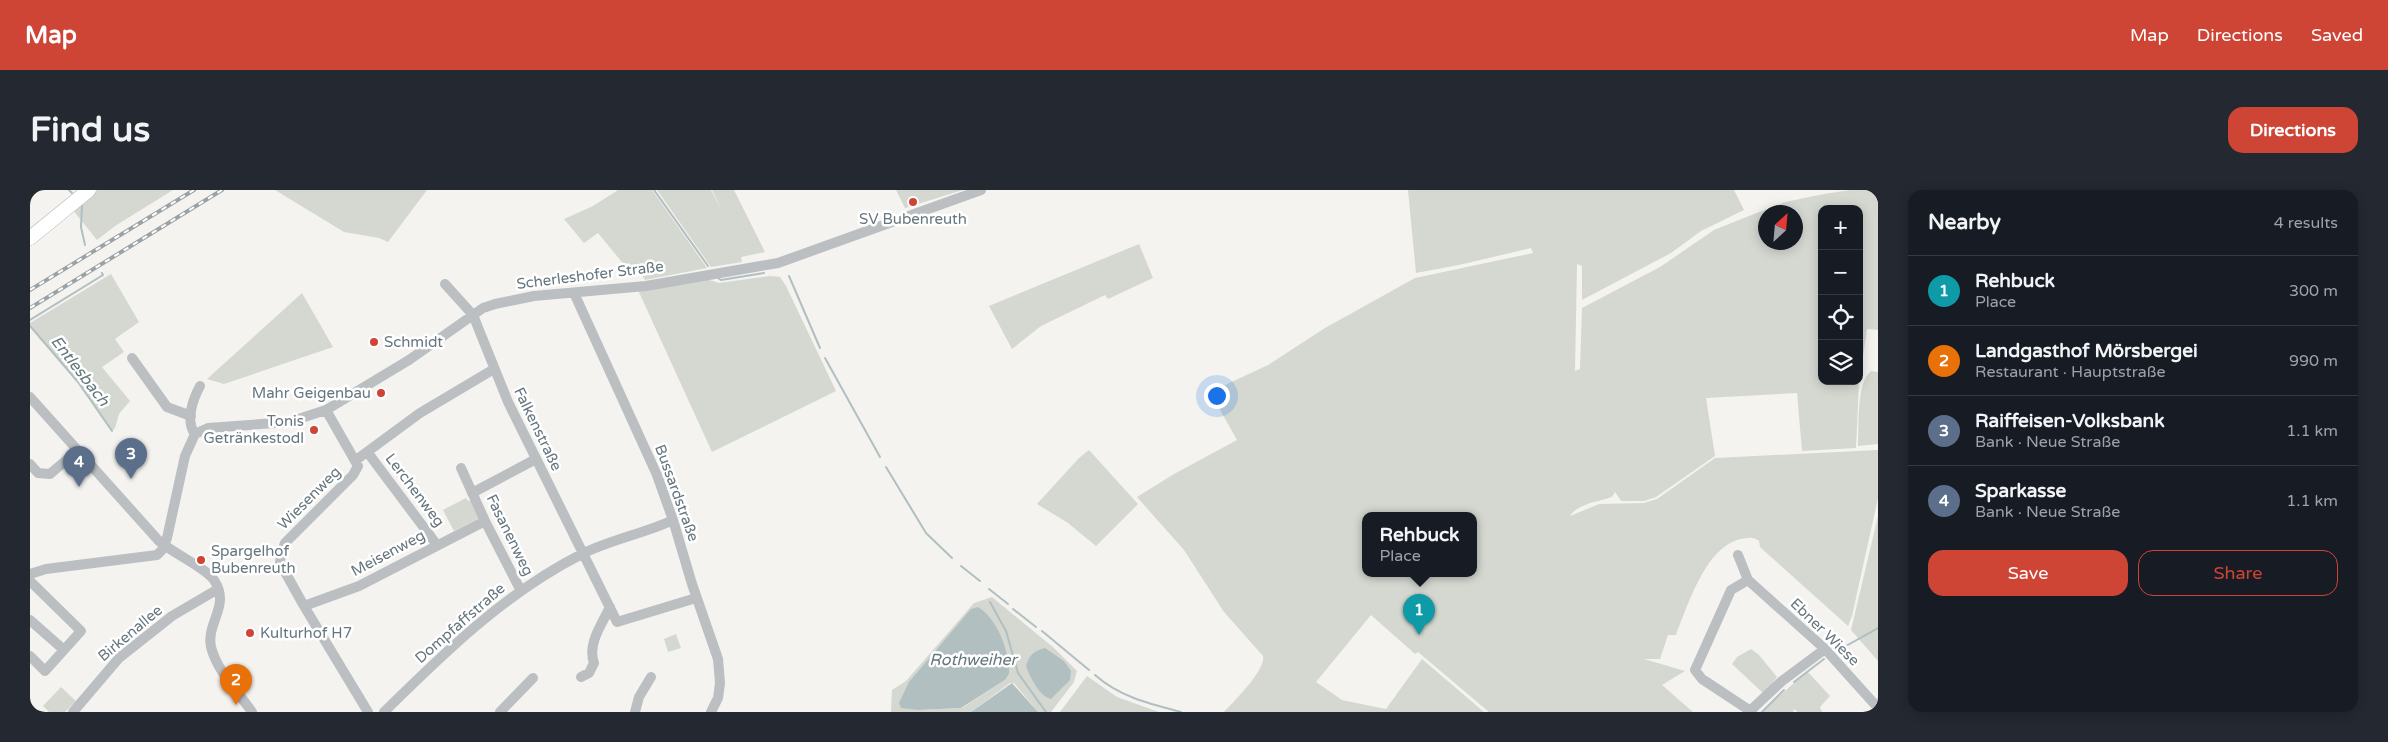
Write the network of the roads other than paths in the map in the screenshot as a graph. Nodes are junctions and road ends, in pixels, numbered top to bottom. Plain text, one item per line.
1 (89, 190) edge
2 (980, 190) edge
3 (30, 238) edge
4 (445, 284) dead end
5 (574, 293) junction
6 (473, 315) junction
7 (132, 358) dead end
8 (494, 369) junction
9 (200, 386) dead end
10 (30, 397) edge
11 (326, 410) junction
12 (190, 416) junction
13 (195, 434) junction
14 (77, 451) junction
15 (368, 453) junction
16 (536, 459) junction
17 (356, 460) junction
18 (30, 464) edge
19 (460, 468) dead end
20 (472, 493) junction
21 (673, 520) junction
22 (485, 522) junction
23 (437, 544) junction
24 (165, 546) junction
25 (582, 554) junction
26 (1738, 555) dead end
27 (30, 574) edge
28 (1748, 580) junction
29 (30, 582) edge
30 (218, 589) junction
31 (521, 590) junction
32 (696, 598) junction
33 (304, 606) junction
34 (610, 607) junction
35 (30, 620) edge
36 (1825, 649) junction
37 (64, 650) junction
38 (590, 653) junction
39 (30, 656) edge
40 (601, 657) dead end
41 (533, 678) dead end
42 (582, 678) dead end
43 (651, 678) dead end
44 (1878, 708) edge
45 (1751, 711) edge
46 (73, 712) edge
47 (252, 712) edge
48 (368, 712) edge
49 (384, 712) edge
50 (500, 712) edge
51 (635, 712) edge
52 (711, 712) edge

1 - 3 main road
2 - 5 street, Scherleshofer Straße
4 - 6 street
5 - 6 street, Scherleshofer Straße
5 - 21 street, Bussardstraße
6 - 8 street, Falkenstraße
6 - 11 street, Scherleshofer Straße
7 - 12 street
8 - 15 street, Wiesenweg
8 - 16 street, Falkenstraße
9 - 12 street
10 - 14 street
11 - 13 street, Scherleshofer Straße
11 - 17 street, Wiesenweg
12 - 13 street
13 - 24 street
14 - 18 street
14 - 24 street
15 - 17 street, Wiesenweg
15 - 23 street, Lerchenweg
16 - 20 street, Fasanenweg
16 - 25 street, Falkenstraße
17 - 33 street, Wiesenweg
19 - 20 street, Fasanenweg
20 - 22 street, Fasanenweg
21 - 25 street, Dompfaffstraße
21 - 32 street, Bussardstraße
22 - 23 street, Meisenweg
22 - 31 street, Fasanenweg
23 - 33 street, Meisenweg
24 - 27 street
24 - 30 street
25 - 31 street, Dompfaffstraße
25 - 34 street, Falkenstraße
26 - 28 street, Ebner Wiese
28 - 36 street, Ebner Wiese
28 - 45 street
29 - 37 street
30 - 46 street, Birkenallee
30 - 47 street
31 - 49 street, Dompfaffstraße
32 - 34 street
32 - 52 street, Bussardstraße
33 - 48 street, Wiesenweg
34 - 38 street
35 - 37 street
36 - 44 street, Ebner Wiese
36 - 45 street
37 - 39 street
38 - 40 street
38 - 42 street
41 - 50 street
43 - 51 street

